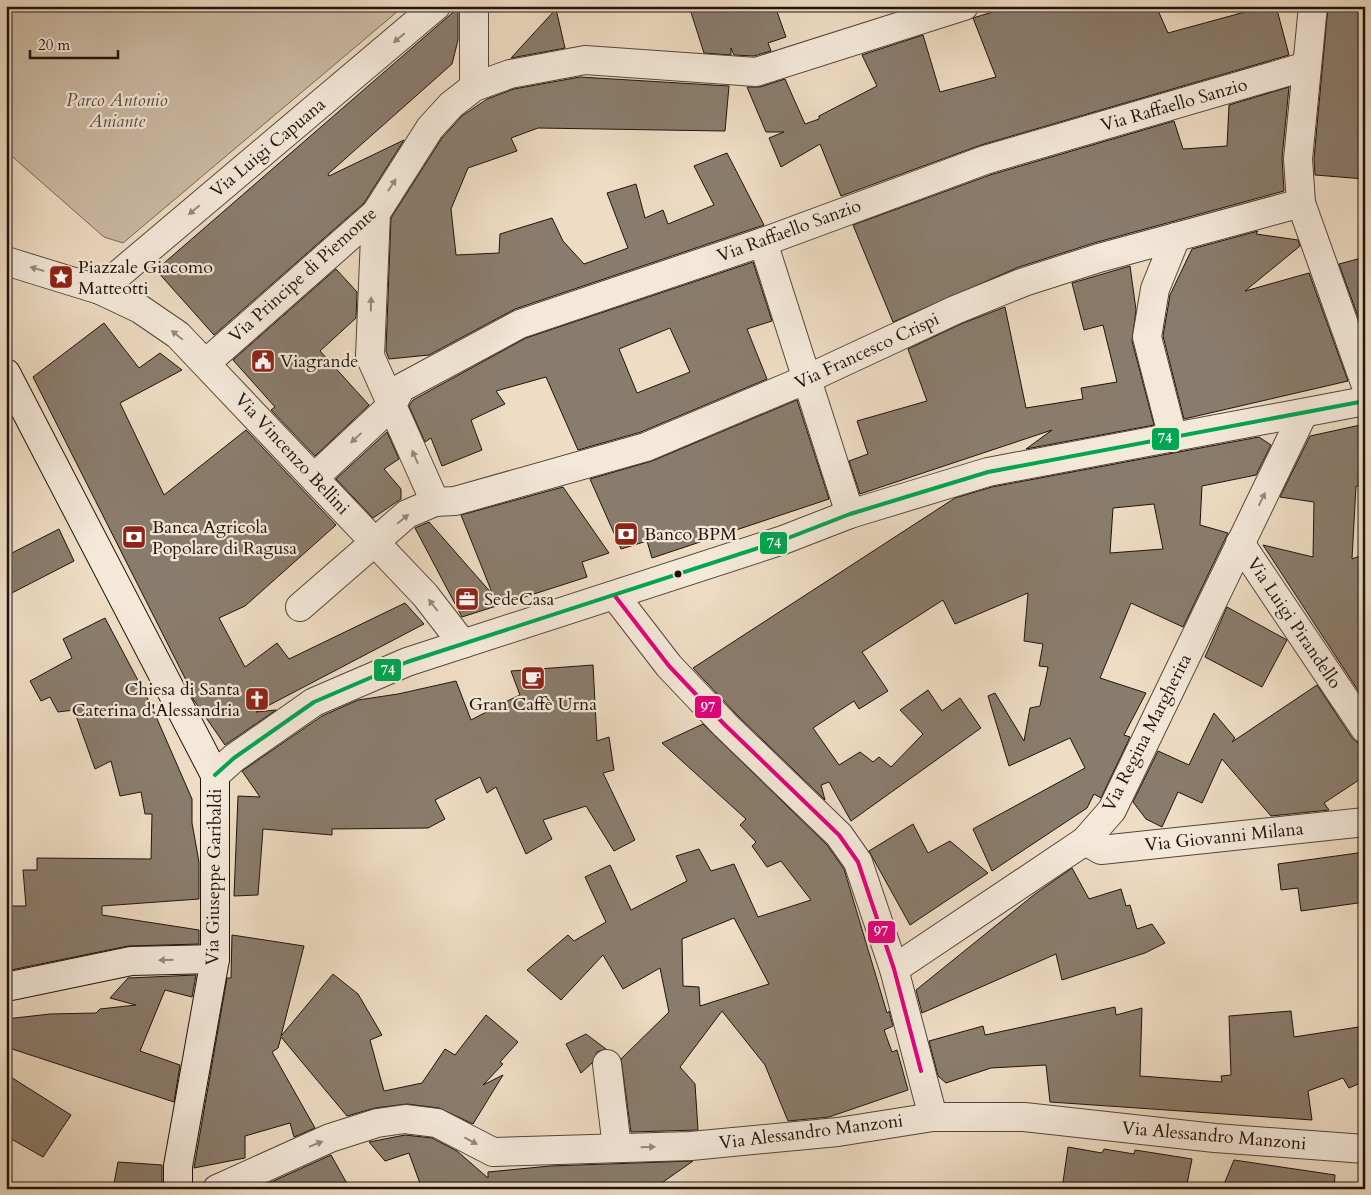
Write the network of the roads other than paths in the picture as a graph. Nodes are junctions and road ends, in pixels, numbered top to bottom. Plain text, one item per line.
1 (436, 6) edge
2 (474, 6) edge
3 (964, 6) edge
4 (1312, 6) edge
5 (1307, 66) junction
6 (474, 87) junction
7 (1301, 204) junction
8 (376, 213) junction
9 (1176, 237) junction
10 (763, 242) junction
11 (6, 261) edge
12 (100, 290) junction
13 (206, 362) junction
14 (6, 373) edge
15 (807, 380) junction
16 (1365, 383) edge
17 (1365, 401) edge
18 (392, 405) junction
19 (1303, 414) junction
20 (1173, 438) junction
21 (315, 477) junction
22 (435, 502) junction
23 (850, 514) junction
24 (375, 543) junction
25 (1240, 543) junction
26 (615, 596) junction
27 (300, 607) dead end
28 (463, 644) junction
29 (1365, 729) edge
30 (215, 775) junction
31 (1365, 822) edge
32 (1085, 840) junction
33 (215, 959) junction
34 (894, 968) junction
35 (6, 987) edge
36 (607, 1064) dead end
37 (933, 1117) junction
38 (616, 1148) junction
39 (1365, 1149) edge
40 (178, 1189) edge
41 (217, 1189) edge

1 -> 12 street, Via Luigi Capuana
2 - 6 street
3 - 6 street, Via Principe di Piemonte
4 - 5 street
5 - 7 street
5 - 10 street, Via Raffaello Sanzio
8 -> 6 street, Via Principe di Piemonte
7 - 9 street, Via Francesco Crispi
7 - 16 street
8 - 13 street, Via Principe di Piemonte
18 -> 8 street
9 - 15 street, Via Francesco Crispi
9 - 20 street
10 - 15 street
10 - 18 street, Via Raffaello Sanzio
12 -> 11 street, Via Vincenzo Bellini
13 -> 12 street, Via Vincenzo Bellini
13 - 21 street, Via Vincenzo Bellini
14 - 30 street, Via Giuseppe Garibaldi
15 - 22 street, Via Francesco Crispi
15 - 23 street
17 - 19 street
18 -> 21 street, Via Raffaello Sanzio
22 -> 18 street
19 - 20 street
25 -> 19 street, Via Regina Margherita
20 - 23 street
21 - 24 street, Via Vincenzo Bellini
24 -> 22 street, Via Francesco Crispi
23 - 26 street
24 - 27 street, Via Francesco Crispi
28 -> 24 street, Via Vincenzo Bellini
25 - 29 street, Via Luigi Pirandello
25 - 32 street, Via Regina Margherita
26 - 28 street
26 - 34 street
28 - 30 street
30 - 33 street, Via Giuseppe Garibaldi
31 - 32 street, Via Giovanni Milana
32 - 34 street, Via Regina Margherita
33 -> 35 street
33 - 40 street, Via Giuseppe Garibaldi
34 - 37 street
36 - 38 street
38 -> 37 street, Via Alessandro Manzoni
37 - 39 street, Via Alessandro Manzoni
41 -> 38 street, Via Alessandro Manzoni

